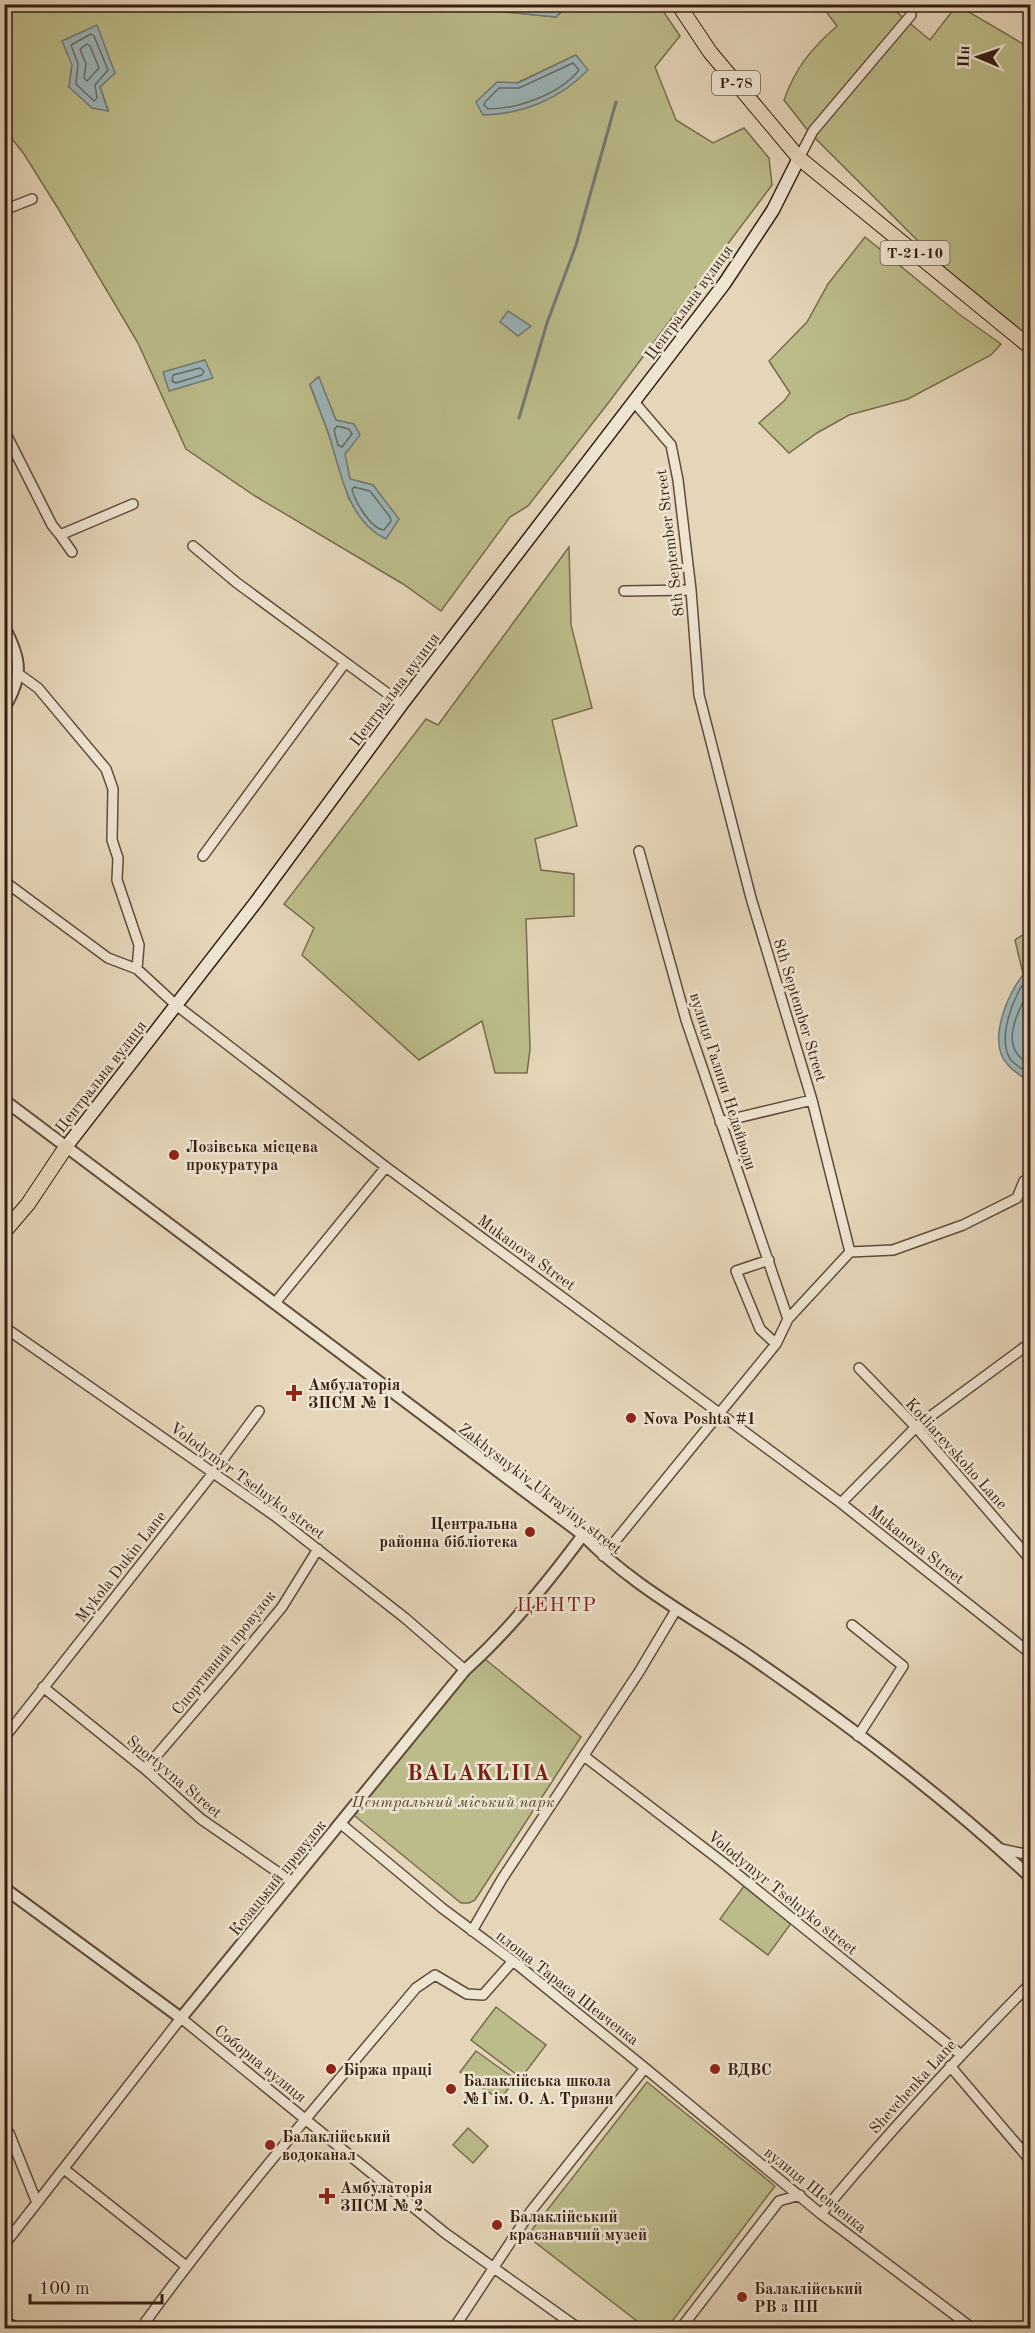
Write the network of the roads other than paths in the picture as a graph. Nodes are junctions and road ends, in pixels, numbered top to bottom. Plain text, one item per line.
1 (678, 4) edge
2 (911, 15) dead end
3 (799, 158) junction
4 (32, 199) dead end
5 (4, 210) edge
6 (1030, 347) edge
7 (634, 403) junction
8 (6, 436) edge
9 (133, 504) dead end
10 (60, 535) junction
11 (193, 546) dead end
12 (72, 552) dead end
13 (691, 590) junction
14 (624, 591) dead end
15 (4, 627) edge
16 (345, 663) junction
17 (20, 675) junction
18 (402, 704) junction
19 (4, 708) edge
20 (639, 851) dead end
21 (204, 856) dead end
22 (4, 881) edge
23 (137, 969) junction
24 (176, 1005) junction
25 (4, 1100) edge
26 (812, 1100) junction
27 (720, 1122) junction
28 (66, 1147) junction
29 (386, 1167) junction
30 (1024, 1180) dead end
31 (4, 1232) edge
32 (850, 1251) junction
33 (769, 1260) junction
34 (275, 1304) junction
35 (788, 1319) junction
36 (4, 1327) edge
37 (1030, 1343) edge
38 (776, 1344) junction
39 (859, 1368) dead end
40 (259, 1411) dead end
41 (719, 1412) junction
42 (916, 1427) junction
43 (213, 1473) junction
44 (841, 1503) junction
45 (583, 1535) junction
46 (318, 1549) junction
47 (603, 1556) junction
48 (1030, 1559) edge
49 (676, 1610) junction
50 (852, 1625) dead end
51 (1030, 1651) edge
52 (465, 1670) junction
53 (43, 1687) junction
54 (858, 1736) junction
55 (4, 1738) edge
56 (584, 1756) junction
57 (145, 1769) junction
58 (340, 1823) junction
59 (1001, 1849) junction
60 (1030, 1855) edge
61 (1030, 1877) edge
62 (292, 1882) junction
63 (4, 1888) edge
64 (472, 1931) junction
65 (513, 1961) junction
66 (1030, 1984) edge
67 (181, 2018) junction
68 (960, 2054) junction
69 (950, 2066) junction
70 (645, 2068) junction
71 (307, 2119) junction
72 (4, 2127) edge
73 (1030, 2160) edge
74 (64, 2169) junction
75 (800, 2195) junction
76 (37, 2203) junction
77 (820, 2214) junction
78 (4, 2245) edge
79 (186, 2266) junction
80 (495, 2267) junction
81 (4, 2320) edge
82 (17, 2328) edge
83 (141, 2328) edge
84 (454, 2328) edge
85 (578, 2328) edge
86 (681, 2328) edge
87 (972, 2328) edge

1 - 3 main road, Р-78
2 - 3 street
3 - 6 main road, Т-21-10
3 - 7 main road, Центральна вулиця
4 - 5 street
7 - 13 street, 8th September Street
7 - 18 main road, Центральна вулиця
8 - 10 street
9 - 10 street
10 - 12 street
11 - 16 street
13 - 14 street
13 - 26 street, 8th September Street
15 - 17 street
16 - 18 street
16 - 21 street
17 - 19 street
17 - 23 street
18 - 24 main road, Центральна вулиця
20 - 27 street, вулиця Галини Недайводи
22 - 23 street, Mukanova Street
23 - 24 street, Mukanova Street
24 - 28 main road, Центральна вулиця
24 - 29 street, Mukanova Street
25 - 28 street, Zakhysnykiv Ukrayiny street
26 - 27 street
26 - 32 street, 8th September Street
27 - 33 street, вулиця Галини Недайводи
28 - 31 main road, Центральна вулиця
28 - 34 street, Zakhysnykiv Ukrayiny street
29 - 34 street
29 - 41 street, Mukanova Street
30 - 32 street
32 - 35 street
33 - 35 street, вулиця Галини Недайводи
33 - 38 street
34 - 45 street, Zakhysnykiv Ukrayiny street
35 - 38 street
36 - 43 street, Volodymyr Tseluyko street
37 - 42 street
38 - 41 street
39 - 42 street, Kotliarevskoho Lane
40 - 43 street, Mykola Dukin Lane
41 - 44 street, Mukanova Street
41 - 47 street
42 - 44 street
42 - 48 street, Kotliarevskoho Lane
43 - 46 street, Volodymyr Tseluyko street
43 - 53 street, Mykola Dukin Lane
44 - 51 street, Mukanova Street
45 - 47 street, Zakhysnykiv Ukrayiny street
45 - 52 street, Козацький провулок
46 - 52 street, Volodymyr Tseluyko street
46 - 57 street, Спортивний провулок
47 - 49 street, Zakhysnykiv Ukrayiny street
49 - 54 street, Zakhysnykiv Ukrayiny street
49 - 56 street, площа Тараса Шевченка
50 - 54 street
52 - 58 street, Козацький провулок
53 - 55 street, Mykola Dukin Lane
53 - 57 street, Sportyvna Street
54 - 59 street, Zakhysnykiv Ukrayiny street
56 - 64 street, площа Тараса Шевченка
56 - 68 street, Volodymyr Tseluyko street
57 - 62 street, Sportyvna Street
58 - 62 street, Козацький провулок
58 - 64 street, площа Тараса Шевченка
59 - 60 street
59 - 61 street, Zakhysnykiv Ukrayiny street
62 - 67 street, Козацький провулок
63 - 67 street, Соборна вулиця
64 - 65 street, площа Тараса Шевченка
65 - 70 street, площа Тараса Шевченка
65 - 71 street
66 - 68 street, Shevchenka Lane
67 - 71 street, Соборна вулиця
67 - 74 street, Козацький провулок
68 - 69 street, Shevchenka Lane
69 - 73 street
69 - 77 street, Shevchenka Lane
70 - 75 street, вулиця Шевченка
70 - 80 street
71 - 79 street
71 - 80 street, Соборна вулиця
72 - 76 street
74 - 76 street, Козацький провулок
74 - 79 street
75 - 77 street, вулиця Шевченка
75 - 86 street
76 - 78 street, Козацький провулок
77 - 87 street, вулиця Шевченка
79 - 83 street
80 - 84 street
80 - 85 street, Соборна вулиця
81 - 82 street

